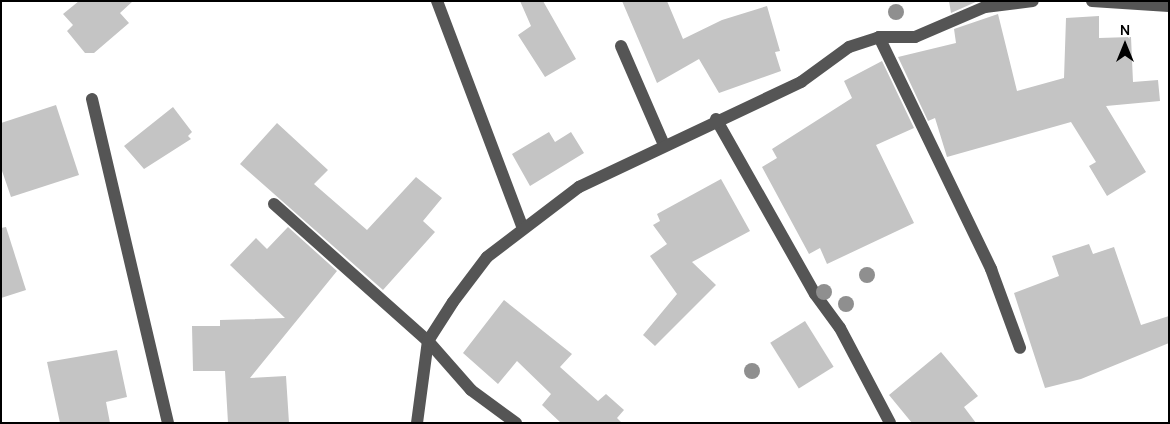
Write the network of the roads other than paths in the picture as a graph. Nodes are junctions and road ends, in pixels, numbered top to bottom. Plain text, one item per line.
1 (438, 1) edge
2 (1033, 1) edge
3 (1092, 1) edge
4 (1169, 6) edge
5 (878, 37) junction
6 (621, 46) dead end
7 (92, 98) dead end
8 (716, 118) junction
9 (664, 145) junction
10 (274, 204) dead end
11 (524, 228) junction
12 (428, 341) junction
13 (1020, 348) dead end
14 (168, 423) edge
15 (416, 423) edge
16 (516, 423) edge
17 (890, 423) edge

1 - 11 street
2 - 5 street
3 - 4 street
5 - 8 street
5 - 13 street
6 - 9 street
7 - 14 street
8 - 9 street
8 - 17 street
9 - 11 street
10 - 12 street
11 - 12 street
12 - 15 street
12 - 16 street

